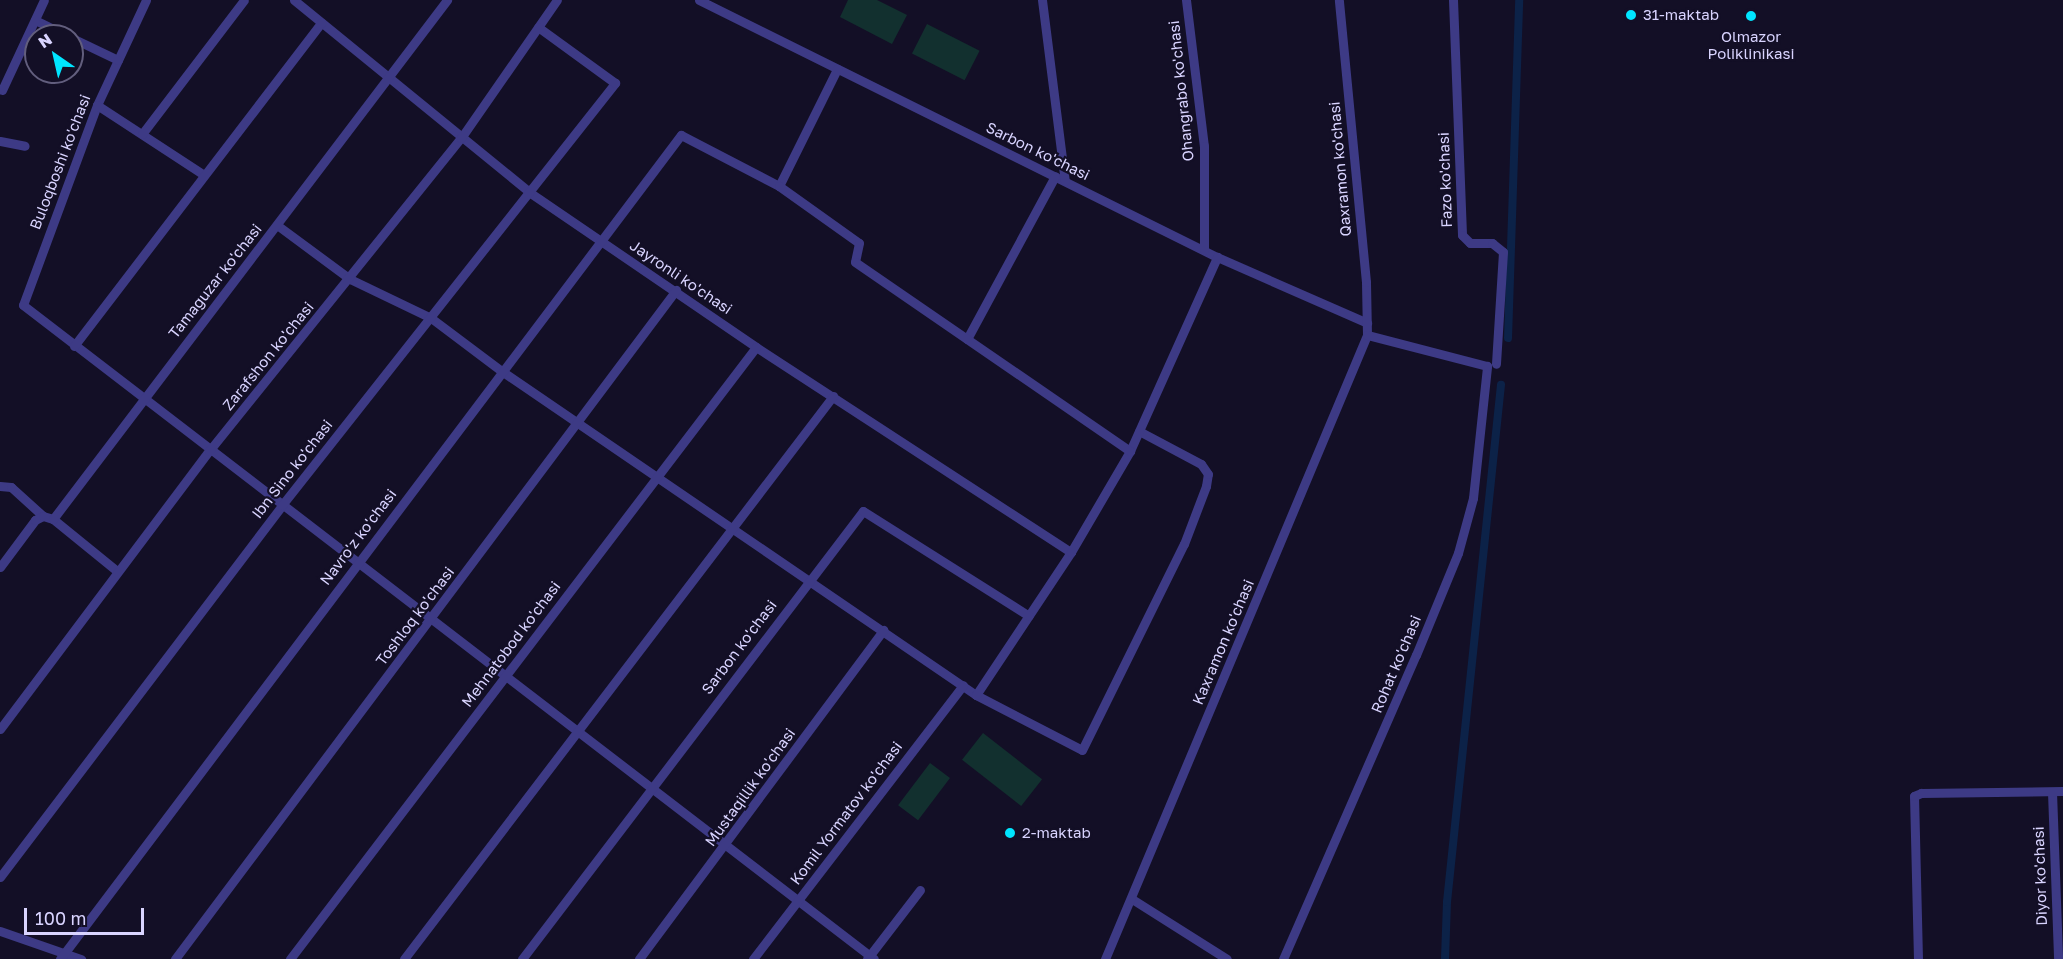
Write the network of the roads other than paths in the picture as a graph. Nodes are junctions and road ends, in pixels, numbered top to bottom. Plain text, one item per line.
1 (146, 0) edge
2 (244, 0) edge
3 (294, 0) edge
4 (447, 0) edge
5 (557, 0) edge
6 (699, 0) edge
7 (1042, 0) edge
8 (1186, 0) edge
9 (1339, 0) edge
10 (1453, 0) edge
11 (41, 1) edge
12 (35, 20) junction
13 (321, 22) junction
14 (43, 24) edge
15 (538, 27) junction
16 (84, 44) edge
17 (117, 60) junction
18 (837, 69) junction
19 (390, 78) junction
20 (3, 90) dead end
21 (97, 105) junction
22 (142, 134) junction
23 (461, 138) junction
24 (0, 141) edge
25 (25, 146) dead end
26 (204, 175) junction
27 (1055, 176) junction
28 (1065, 181) junction
29 (779, 186) junction
30 (529, 192) junction
31 (277, 225) junction
32 (599, 241) junction
33 (1204, 250) junction
34 (1217, 256) junction
35 (350, 279) junction
36 (676, 290) junction
37 (431, 318) junction
38 (1367, 323) junction
39 (1367, 335) junction
40 (967, 339) junction
41 (74, 346) junction
42 (756, 347) junction
43 (1491, 365) junction
44 (503, 372) junction
45 (833, 396) junction
46 (142, 399) junction
47 (579, 424) junction
48 (1139, 431) junction
49 (209, 451) junction
50 (1130, 451) junction
51 (659, 475) junction
52 (0, 486) edge
53 (282, 505) junction
54 (48, 517) junction
55 (732, 526) junction
56 (1071, 552) junction
57 (357, 562) junction
58 (0, 567) edge
59 (117, 571) junction
60 (809, 578) junction
61 (1029, 616) junction
62 (432, 619) junction
63 (883, 630) junction
64 (505, 677) junction
65 (963, 685) junction
66 (976, 694) junction
67 (0, 729) edge
68 (576, 732) junction
69 (652, 789) junction
70 (2052, 792) junction
71 (2063, 792) edge
72 (725, 846) junction
73 (0, 878) edge
74 (920, 890) dead end
75 (1132, 899) junction
76 (797, 901) junction
77 (0, 931) edge
78 (62, 956) edge
79 (870, 958) edge
80 (81, 959) edge
81 (175, 959) edge
82 (290, 959) edge
83 (404, 959) edge
84 (522, 959) edge
85 (639, 959) edge
86 (753, 959) edge
87 (1105, 959) edge
88 (1227, 959) edge
89 (1283, 959) edge
90 (1918, 959) edge
91 (2058, 959) edge

1 - 17 street, Buloqboshi ko'chasi
2 - 22 street
3 - 13 street, Jayronli ko'chasi
4 - 19 street, Tamaguzar ko'chasi
5 - 15 street, Zarafshon ko'chasi
6 - 18 street, Sarbon ko'chasi
7 - 28 street
8 - 33 street, Ohangrabo ko'chasi
9 - 38 street, Qaxramon ko'chasi
10 - 43 street, Fazo ko'chasi
11 - 12 street
12 - 14 street
12 - 20 street
13 - 19 street, Jayronli ko'chasi
13 - 26 street
15 - 23 street, Zarafshon ko'chasi
15 - 30 street, Ibn Sino ko'chasi
16 - 17 street
17 - 21 street, Buloqboshi ko'chasi
18 - 27 street, Sarbon ko'chasi
18 - 29 street
19 - 23 street, Jayronli ko'chasi
19 - 31 street, Tamaguzar ko'chasi
21 - 22 street
21 - 41 street, Buloqboshi ko'chasi
22 - 26 street
23 - 30 street, Jayronli ko'chasi
23 - 35 street, Zarafshon ko'chasi
24 - 25 street
26 - 41 street
27 - 28 street, Sarbon ko'chasi
27 - 40 street
28 - 33 street, Sarbon ko'chasi
29 - 32 street, Navro'z ko'chasi
29 - 40 street
30 - 32 street, Jayronli ko'chasi
30 - 37 street, Ibn Sino ko'chasi
31 - 35 street
31 - 46 street, Tamaguzar ko'chasi
32 - 36 street, Jayronli ko'chasi
32 - 44 street, Navro'z ko'chasi
33 - 34 street, Sarbon ko'chasi
34 - 38 street, Sarbon ko'chasi
34 - 48 street
35 - 37 street
35 - 49 street, Zarafshon ko'chasi
36 - 42 street, Jayronli ko'chasi
36 - 47 street, Toshloq ko'chasi
37 - 44 street
37 - 53 street, Ibn Sino ko'chasi
38 - 39 street, Qaxramon ko'chasi
39 - 43 street
39 - 75 street, Kaxramon ko'chasi
40 - 50 street
41 - 46 street
42 - 45 street, Jayronli ko'chasi
42 - 51 street, Mehnatobod ko'chasi
43 - 89 street, Rohat ko'chasi
44 - 47 street
44 - 57 street, Navro'z ko'chasi
45 - 55 street
45 - 56 street, Jayronli ko'chasi
46 - 49 street
46 - 54 street, Tamaguzar ko'chasi
47 - 51 street
47 - 62 street, Toshloq ko'chasi
48 - 50 street
48 - 66 street
49 - 53 street
49 - 59 street, Zarafshon ko'chasi
50 - 56 street
51 - 55 street
51 - 64 street, Mehnatobod ko'chasi
52 - 54 street
53 - 57 street
53 - 73 street, Ibn Sino ko'chasi
54 - 58 street, Tamaguzar ko'chasi
54 - 59 street
55 - 60 street
55 - 68 street
56 - 61 street
57 - 62 street
57 - 78 street, Navro'z ko'chasi
59 - 67 street, Zarafshon ko'chasi
60 - 61 street, Sarbon ko'chasi
60 - 63 street
60 - 69 street, Sarbon ko'chasi
61 - 66 street
62 - 64 street
62 - 81 street, Toshloq ko'chasi
63 - 65 street
63 - 72 street, Mustaqillik ko'chasi
64 - 68 street
64 - 82 street, Mehnatobod ko'chasi
65 - 66 street
65 - 76 street, Komil Yormatov ko'chasi
68 - 69 street
68 - 83 street
69 - 72 street
69 - 84 street, Sarbon ko'chasi
70 - 71 street
70 - 90 street
70 - 91 street, Diyor ko'chasi
72 - 76 street
72 - 85 street, Mustaqillik ko'chasi
74 - 79 street
75 - 87 street, Kaxramon ko'chasi
75 - 88 street
76 - 79 street
76 - 86 street, Komil Yormatov ko'chasi
77 - 78 street
78 - 80 street

